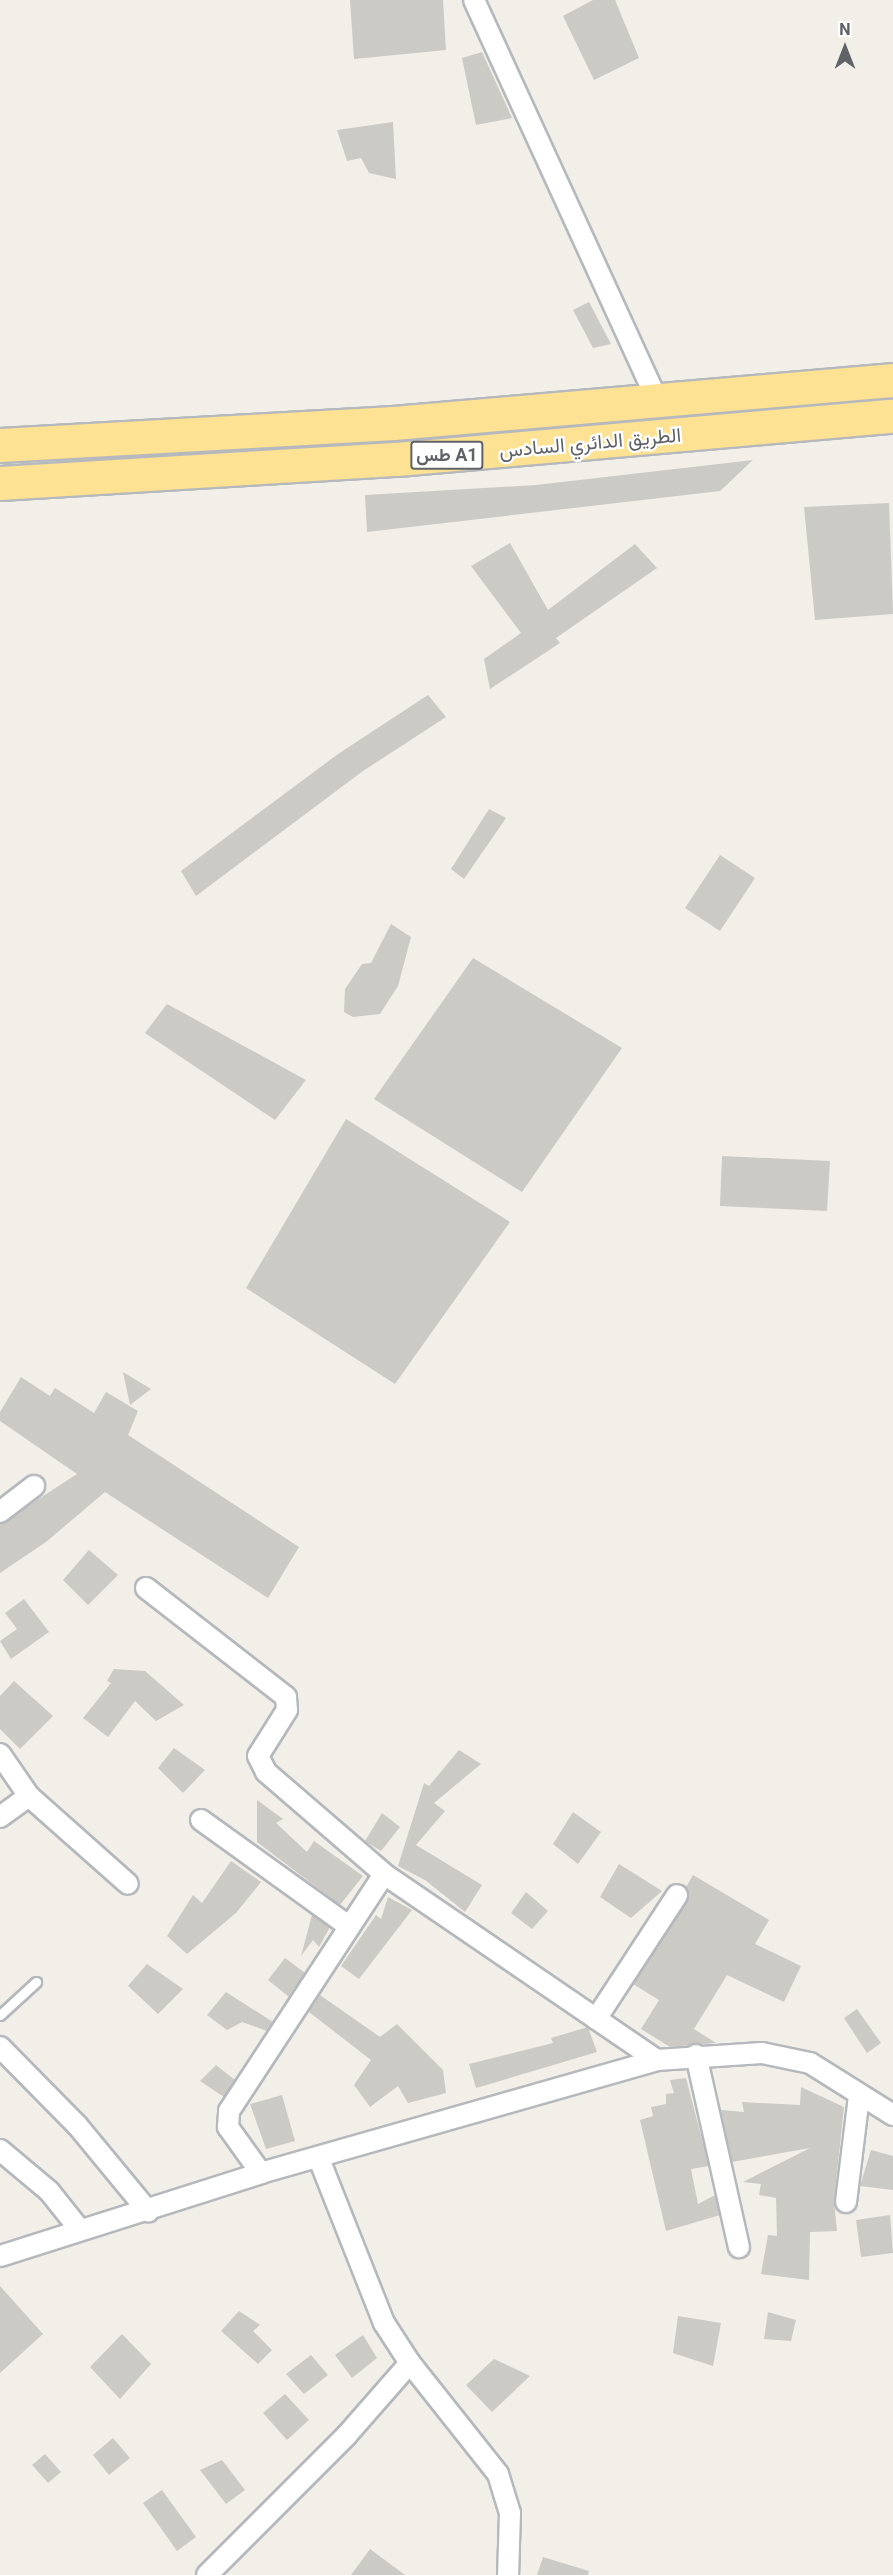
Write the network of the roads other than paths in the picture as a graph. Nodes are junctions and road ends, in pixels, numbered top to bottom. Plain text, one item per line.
1 (474, 0) edge
2 (893, 380) edge
3 (658, 402) junction
4 (893, 416) edge
5 (0, 445) edge
6 (0, 483) edge
7 (34, 1486) dead end
8 (0, 1512) edge
9 (146, 1588) dead end
10 (0, 1754) edge
11 (29, 1796) junction
12 (0, 1817) edge
13 (201, 1820) dead end
14 (384, 1874) junction
15 (128, 1884) dead end
16 (677, 1895) dead end
17 (350, 1928) junction
18 (36, 1982) dead end
19 (0, 2015) edge
20 (596, 2019) junction
21 (0, 2047) edge
22 (696, 2055) junction
23 (657, 2060) junction
24 (859, 2096) junction
25 (893, 2115) edge
26 (0, 2150) edge
27 (319, 2159) junction
28 (261, 2173) junction
29 (846, 2202) dead end
30 (148, 2211) junction
31 (80, 2230) junction
32 (739, 2247) dead end
33 (0, 2256) edge
34 (410, 2363) junction
35 (207, 2575) edge
36 (508, 2575) edge

1 - 3 street
2 - 3 highway, الطريق الدائري السادس / طس A1
3 - 5 highway, الطريق الدائري السادس / طس A1
4 - 6 highway, الطريق الدائري السادس / طس A1
7 - 8 street
9 - 14 street
10 - 11 street
11 - 12 street
11 - 15 street
13 - 17 street
14 - 17 street
14 - 20 street
16 - 20 street
17 - 28 street
18 - 19 lane
20 - 23 street
21 - 30 street
22 - 23 street
22 - 24 street
22 - 32 street
23 - 27 street
24 - 25 street
24 - 29 street
26 - 31 street
27 - 28 street
27 - 34 street
28 - 30 street
30 - 31 street
31 - 33 street
34 - 35 street
34 - 36 street

